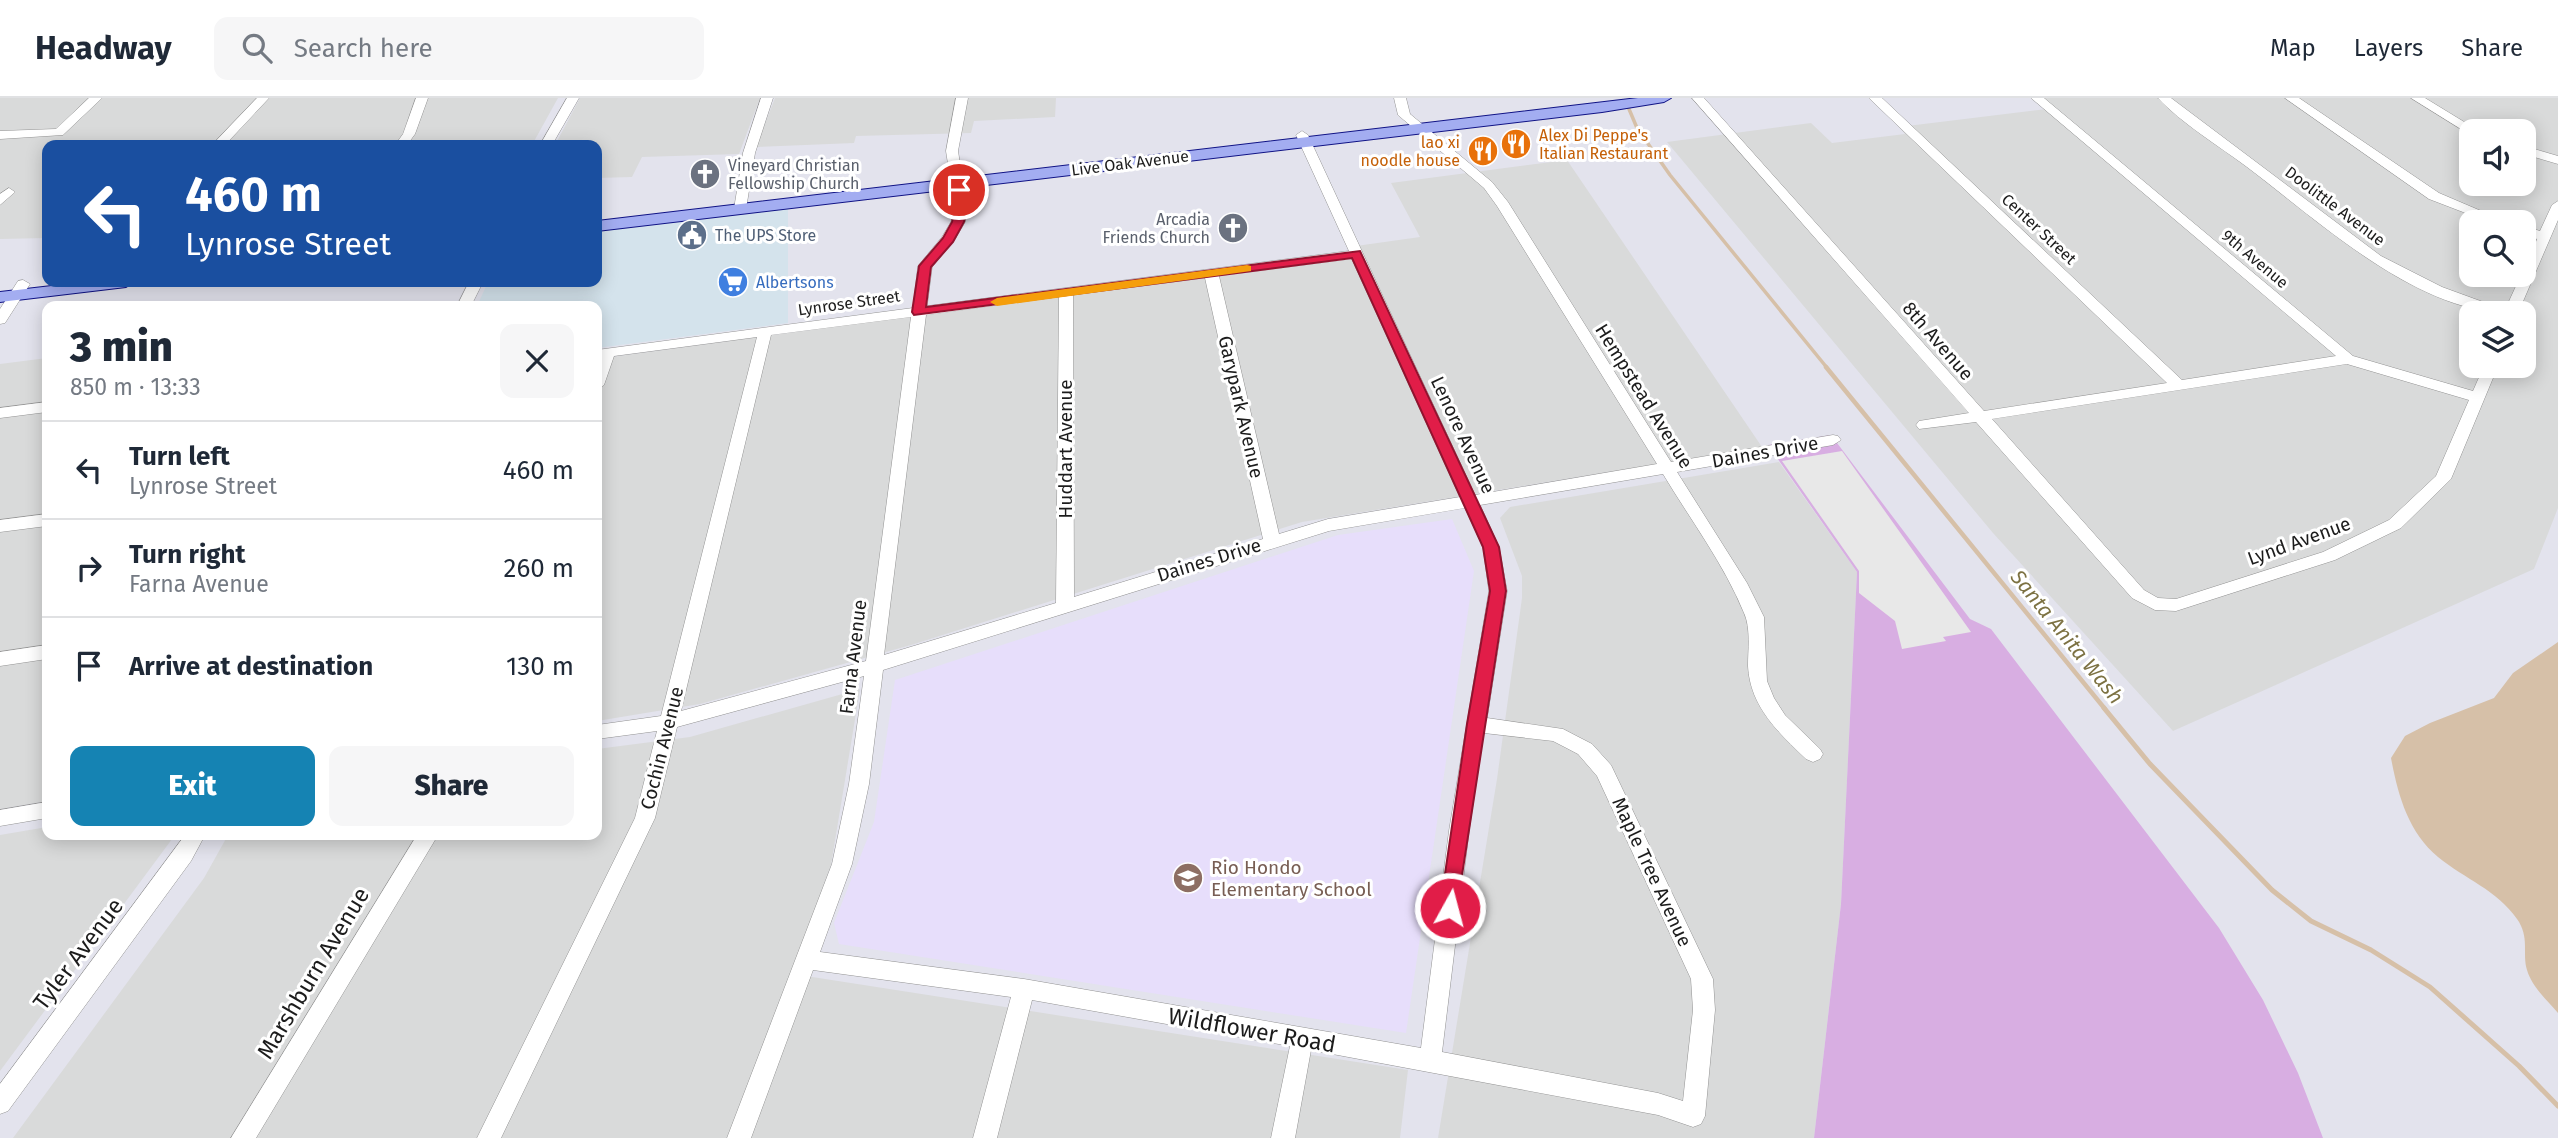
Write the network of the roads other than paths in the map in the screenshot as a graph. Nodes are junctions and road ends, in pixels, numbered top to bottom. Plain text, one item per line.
1 (96, 98) edge
2 (262, 98) edge
3 (422, 98) edge
4 (573, 98) edge
5 (767, 98) edge
6 (962, 98) edge
7 (1400, 98) edge
8 (1664, 98) edge
9 (1698, 98) edge
10 (1875, 98) edge
11 (2037, 98) edge
12 (2164, 98) edge
13 (2291, 98) edge
14 (2417, 98) edge
15 (1616, 102) edge
16 (2459, 123) edge
17 (1416, 125) junction
18 (0, 135) edge
19 (1302, 139) junction
20 (223, 140) edge
21 (405, 140) edge
22 (549, 140) edge
23 (2536, 154) edge
24 (2558, 160) edge
25 (958, 179) junction
26 (740, 204) junction
27 (2558, 205) edge
28 (2470, 210) edge
29 (602, 216) edge
30 (602, 225) edge
31 (2536, 234) edge
32 (2545, 237) junction
33 (1356, 254) junction
34 (1211, 273) junction
35 (42, 283) edge
36 (0, 286) edge
37 (57, 287) edge
38 (13, 292) edge
39 (1066, 293) junction
40 (2461, 301) edge
41 (2516, 301) edge
42 (919, 312) junction
43 (0, 320) edge
44 (765, 332) junction
45 (603, 354) edge
46 (2348, 359) junction
47 (2486, 378) edge
48 (2178, 385) junction
49 (2478, 398) junction
50 (42, 408) edge
51 (0, 413) edge
52 (1979, 416) junction
53 (1924, 425) dead end
54 (1833, 440) dead end
55 (1667, 469) junction
56 (1471, 501) junction
57 (42, 521) edge
58 (0, 526) edge
59 (1272, 540) junction
60 (1065, 604) junction
61 (2155, 604) joint
62 (42, 653) edge
63 (0, 659) edge
64 (872, 666) junction
65 (669, 722) junction
66 (1475, 724) junction
67 (602, 731) edge
68 (1812, 754) dead end
69 (42, 811) edge
70 (0, 818) edge
71 (192, 840) edge
72 (425, 840) edge
73 (807, 960) junction
74 (1024, 989) junction
75 (1303, 1040) junction
76 (1430, 1062) junction
77 (0, 1103) edge
78 (1693, 1116) joint
79 (243, 1138) edge
80 (489, 1138) edge
81 (739, 1138) edge
82 (985, 1138) edge
83 (1283, 1138) edge

1 - 18 street
2 - 20 street
3 - 21 street
4 - 22 street
5 - 26 street
6 - 25 street, Farna Avenue
7 - 17 street
8 - 15 main road, Live Oak Avenue
9 - 52 street, 8th Avenue
10 - 48 street, Center Street
11 - 46 street, 9th Avenue
12 - 40 street, Doolittle Avenue
13 - 28 street
14 - 16 street
15 - 17 main road, Live Oak Avenue
17 - 19 main road, Live Oak Avenue
17 - 55 street, Hempstead Avenue
19 - 25 main road, Live Oak Avenue
19 - 33 street, Lenore Avenue
23 - 24 street
25 - 26 main road, Live Oak Avenue
25 - 42 street, Farna Avenue
26 - 29 main road, Live Oak Avenue
26 - 30 main road, Live Oak Avenue
27 - 32 street
31 - 32 street
32 - 41 street
33 - 34 street, Lynrose Street
33 - 56 street, Lenore Avenue
34 - 39 street, Lynrose Street
34 - 59 street, Garypark Avenue
35 - 38 main road
36 - 38 main road
37 - 38 main road
38 - 43 street
39 - 42 street, Lynrose Street
39 - 60 street, Huddart Avenue
42 - 44 street, Lynrose Street
42 - 64 street, Farna Avenue
44 - 45 street, Lynrose Street
44 - 65 street, Cochin Avenue
46 - 48 street
46 - 49 street, 9th Avenue
47 - 49 street, Lynd Avenue
48 - 52 street
49 - 61 street, Lynd Avenue
50 - 51 street
52 - 53 street
52 - 61 street, 8th Avenue
54 - 55 street, Daines Drive
55 - 56 street, Daines Drive
55 - 68 street, Hempstead Avenue
56 - 59 street, Daines Drive
56 - 66 street, Lenore Avenue
57 - 58 street
59 - 60 street, Daines Drive
60 - 64 street, Daines Drive
62 - 63 street
64 - 65 street, Daines Drive
64 - 73 street, Farna Avenue
65 - 67 street, Daines Drive
65 - 80 street, Cochin Avenue
66 - 76 street, Lenore Avenue
66 - 78 street, Maple Tree Avenue
69 - 70 street
71 - 77 street, Tyler Avenue
72 - 79 street, Marshburn Avenue
73 - 74 street, Wildflower Road
73 - 81 street, Farna Avenue
74 - 75 street, Wildflower Road
74 - 82 street
75 - 76 street, Wildflower Road
75 - 83 street
76 - 78 street, Wildflower Road

